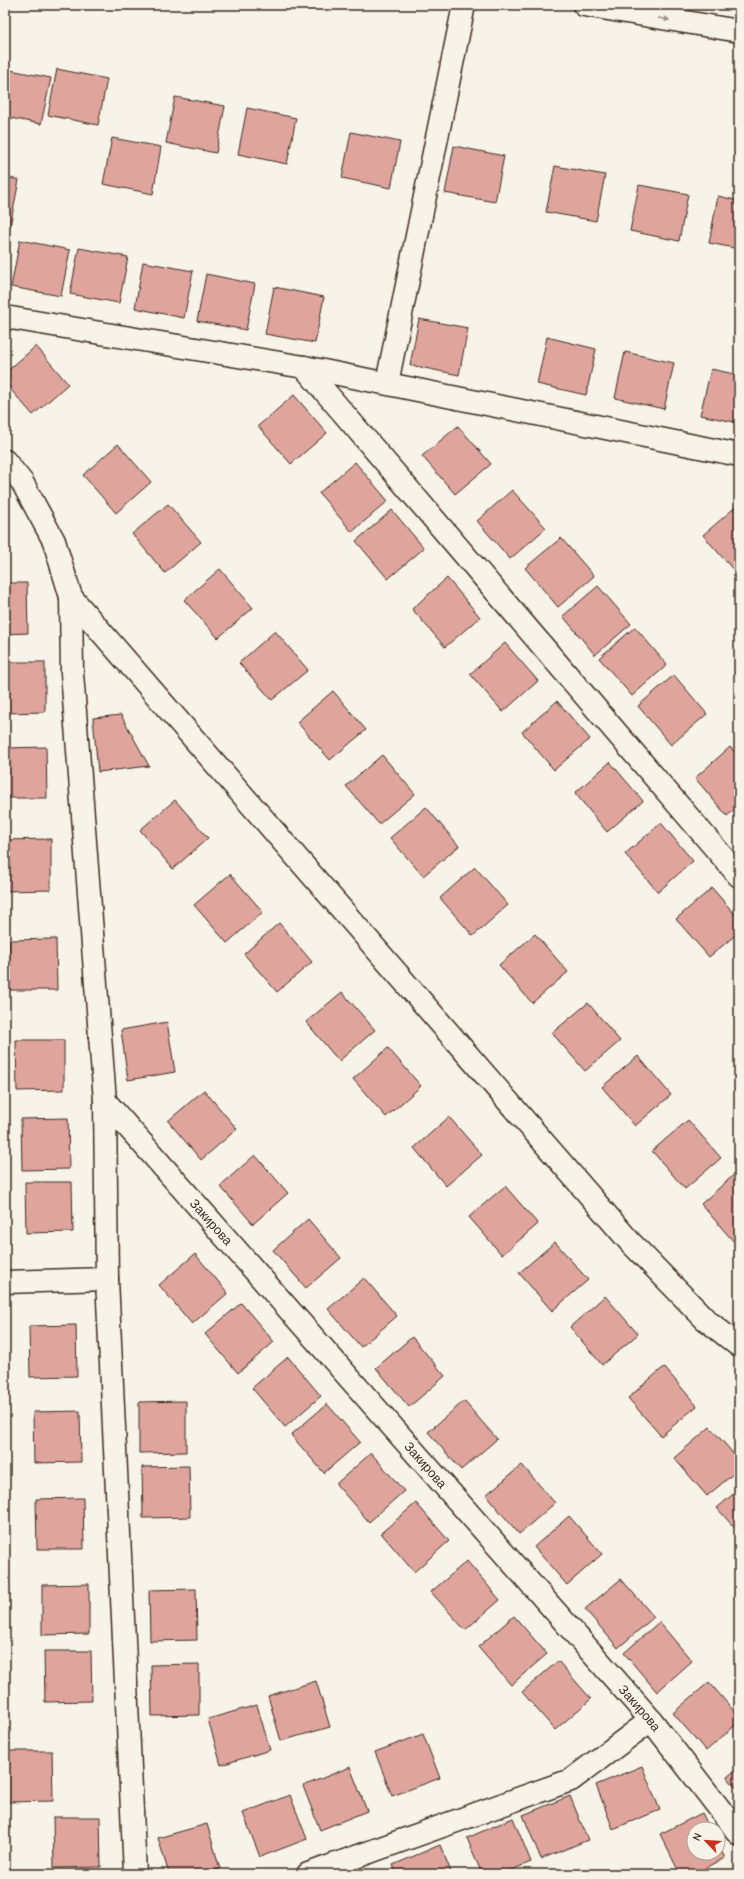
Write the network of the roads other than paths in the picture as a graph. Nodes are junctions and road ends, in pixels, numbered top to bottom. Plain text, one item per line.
1 (464, 5) edge
2 (584, 5) edge
3 (739, 31) edge
4 (5, 317) edge
5 (304, 367) junction
6 (387, 383) junction
7 (739, 455) edge
8 (5, 461) edge
9 (71, 597) junction
10 (739, 876) edge
11 (105, 1100) junction
12 (107, 1279) junction
13 (5, 1282) edge
14 (739, 1346) edge
15 (651, 1720) junction
16 (739, 1834) edge
17 (135, 1874) edge
18 (308, 1874) edge

1 - 6 main road
2 -> 3 main road
4 - 5 main road
5 - 6 main road
5 - 10 main road
6 - 7 main road
8 - 9 main road
9 - 11 main road
9 - 14 main road
11 - 12 main road
11 - 15 main road, Закирова
12 - 13 main road
12 - 17 main road
15 - 16 main road, Закирова
15 - 18 main road

